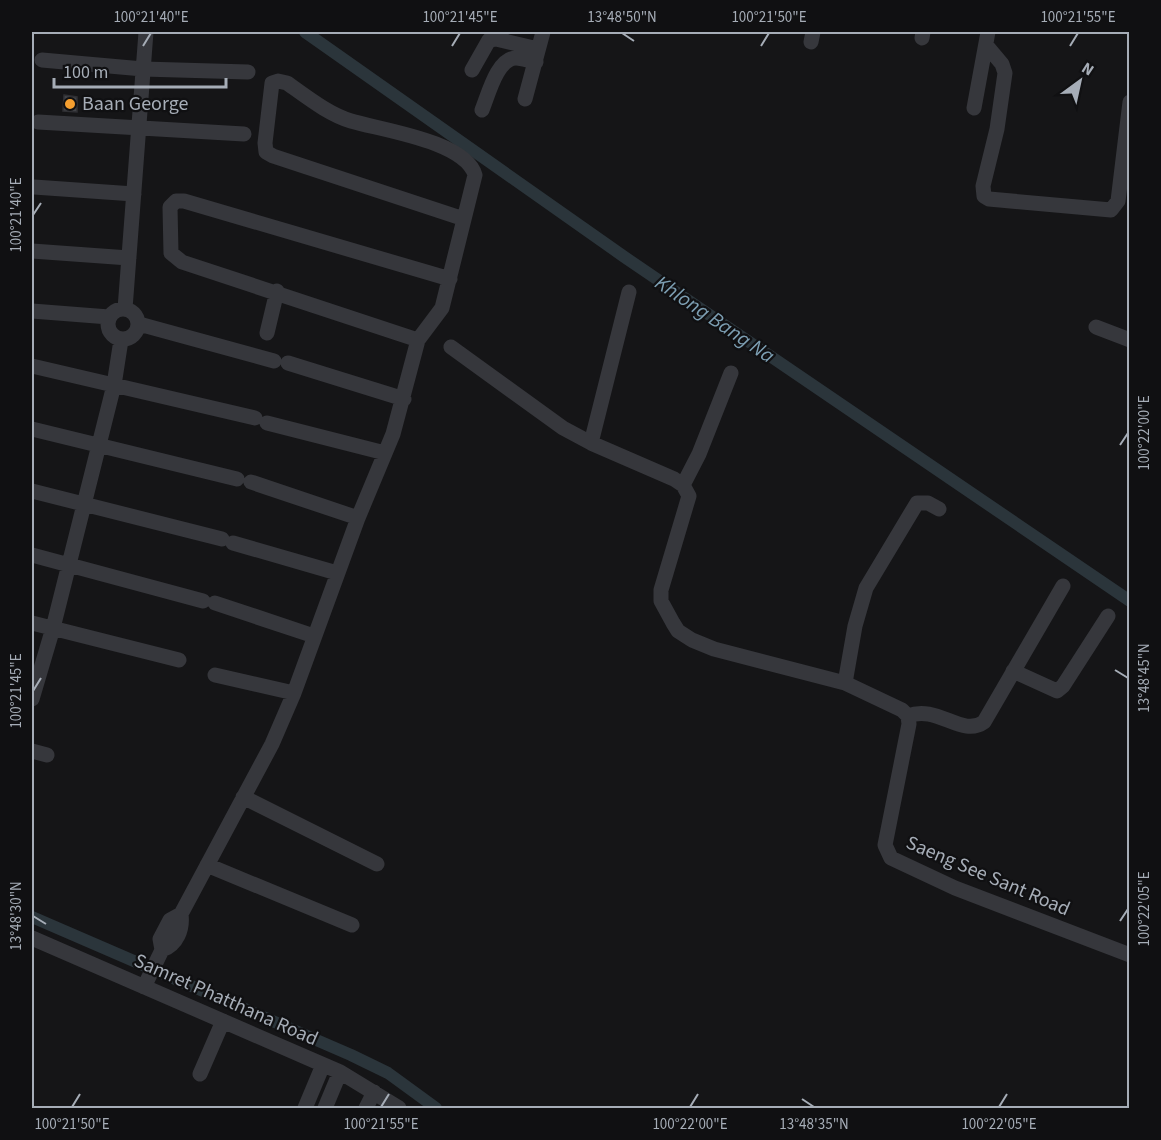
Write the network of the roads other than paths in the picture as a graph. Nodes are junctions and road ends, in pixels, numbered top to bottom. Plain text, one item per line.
1 (146, 32) edge
2 (543, 32) edge
3 (987, 38) edge
4 (537, 56) junction
5 (42, 60) dead end
6 (143, 69) junction
7 (472, 70) dead end
8 (248, 72) dead end
9 (525, 99) dead end
10 (1130, 102) edge
11 (974, 108) dead end
12 (482, 110) dead end
13 (38, 122) dead end
14 (140, 130) junction
15 (244, 134) dead end
16 (34, 187) dead end
17 (134, 194) junction
18 (464, 219) junction
19 (32, 251) edge
20 (129, 258) junction
21 (450, 279) junction
22 (277, 291) junction
23 (629, 292) dead end
24 (125, 309) junction
25 (32, 311) edge
26 (109, 317) junction
27 (139, 324) junction
28 (1096, 327) dead end
29 (267, 333) dead end
30 (121, 339) junction
31 (418, 340) junction
32 (1130, 340) edge
33 (451, 347) dead end
34 (32, 366) edge
35 (731, 373) dead end
36 (114, 385) junction
37 (404, 399) junction
38 (32, 429) edge
39 (591, 443) junction
40 (97, 446) junction
41 (385, 453) junction
42 (683, 485) junction
43 (32, 491) edge
44 (83, 505) junction
45 (939, 509) dead end
46 (358, 518) junction
47 (32, 555) edge
48 (69, 565) junction
49 (337, 573) junction
50 (1063, 586) dead end
51 (1108, 616) dead end
52 (32, 623) edge
53 (53, 628) junction
54 (314, 636) junction
55 (179, 660) dead end
56 (1013, 671) junction
57 (215, 675) dead end
58 (844, 682) junction
59 (33, 692) edge
60 (294, 693) junction
61 (908, 716) junction
62 (32, 751) edge
63 (47, 755) dead end
64 (243, 797) junction
65 (377, 864) dead end
66 (207, 866) junction
67 (352, 925) dead end
68 (32, 938) edge
69 (1130, 955) edge
70 (147, 980) junction
71 (223, 1022) junction
72 (323, 1065) junction
73 (340, 1072) junction
74 (200, 1074) dead end
75 (374, 1092) junction
76 (305, 1108) edge
77 (325, 1108) edge
78 (366, 1108) edge
79 (399, 1108) edge

1 - 6 street
2 - 4 street
3 - 10 street
3 - 11 street
4 - 7 street
4 - 9 street
4 - 12 street
5 - 6 street
6 - 8 street
6 - 14 street
13 - 14 street
14 - 15 street
14 - 17 street
16 - 17 street
17 - 20 street
18 - 18 street
18 - 21 street
19 - 20 street
20 - 24 street
21 - 22 street
21 - 31 street
22 - 29 street
22 - 31 street
23 - 39 street
24 - 26 street
24 - 27 street
25 - 26 street
26 - 30 street
27 - 30 street
27 - 37 street
28 - 32 street
30 - 36 street
31 - 37 street
33 - 39 street
34 - 36 street
35 - 42 street
36 - 40 street
36 - 41 street
37 - 41 street
38 - 40 street
39 - 42 street
40 - 44 street
40 - 46 street
41 - 46 street
42 - 58 street
43 - 44 street
44 - 48 street
44 - 49 street
45 - 58 street
46 - 49 street
47 - 48 street
48 - 53 street
48 - 54 street
49 - 54 street
50 - 56 street
51 - 56 street
52 - 53 street
53 - 55 street
53 - 59 street
54 - 60 street
56 - 61 street
57 - 60 street
58 - 61 street
60 - 64 street
61 - 69 street, Saeng See Sant Road
62 - 63 street
64 - 65 street
64 - 66 street
66 - 67 street
66 - 70 street
68 - 70 street, Samret Phatthana Road
70 - 71 street, Samret Phatthana Road
71 - 72 street, Samret Phatthana Road
71 - 74 street
72 - 73 street, Samret Phatthana Road
72 - 76 street
73 - 75 street, Samret Phatthana Road
73 - 77 street
75 - 78 street
75 - 79 street, Samret Phatthana Road

